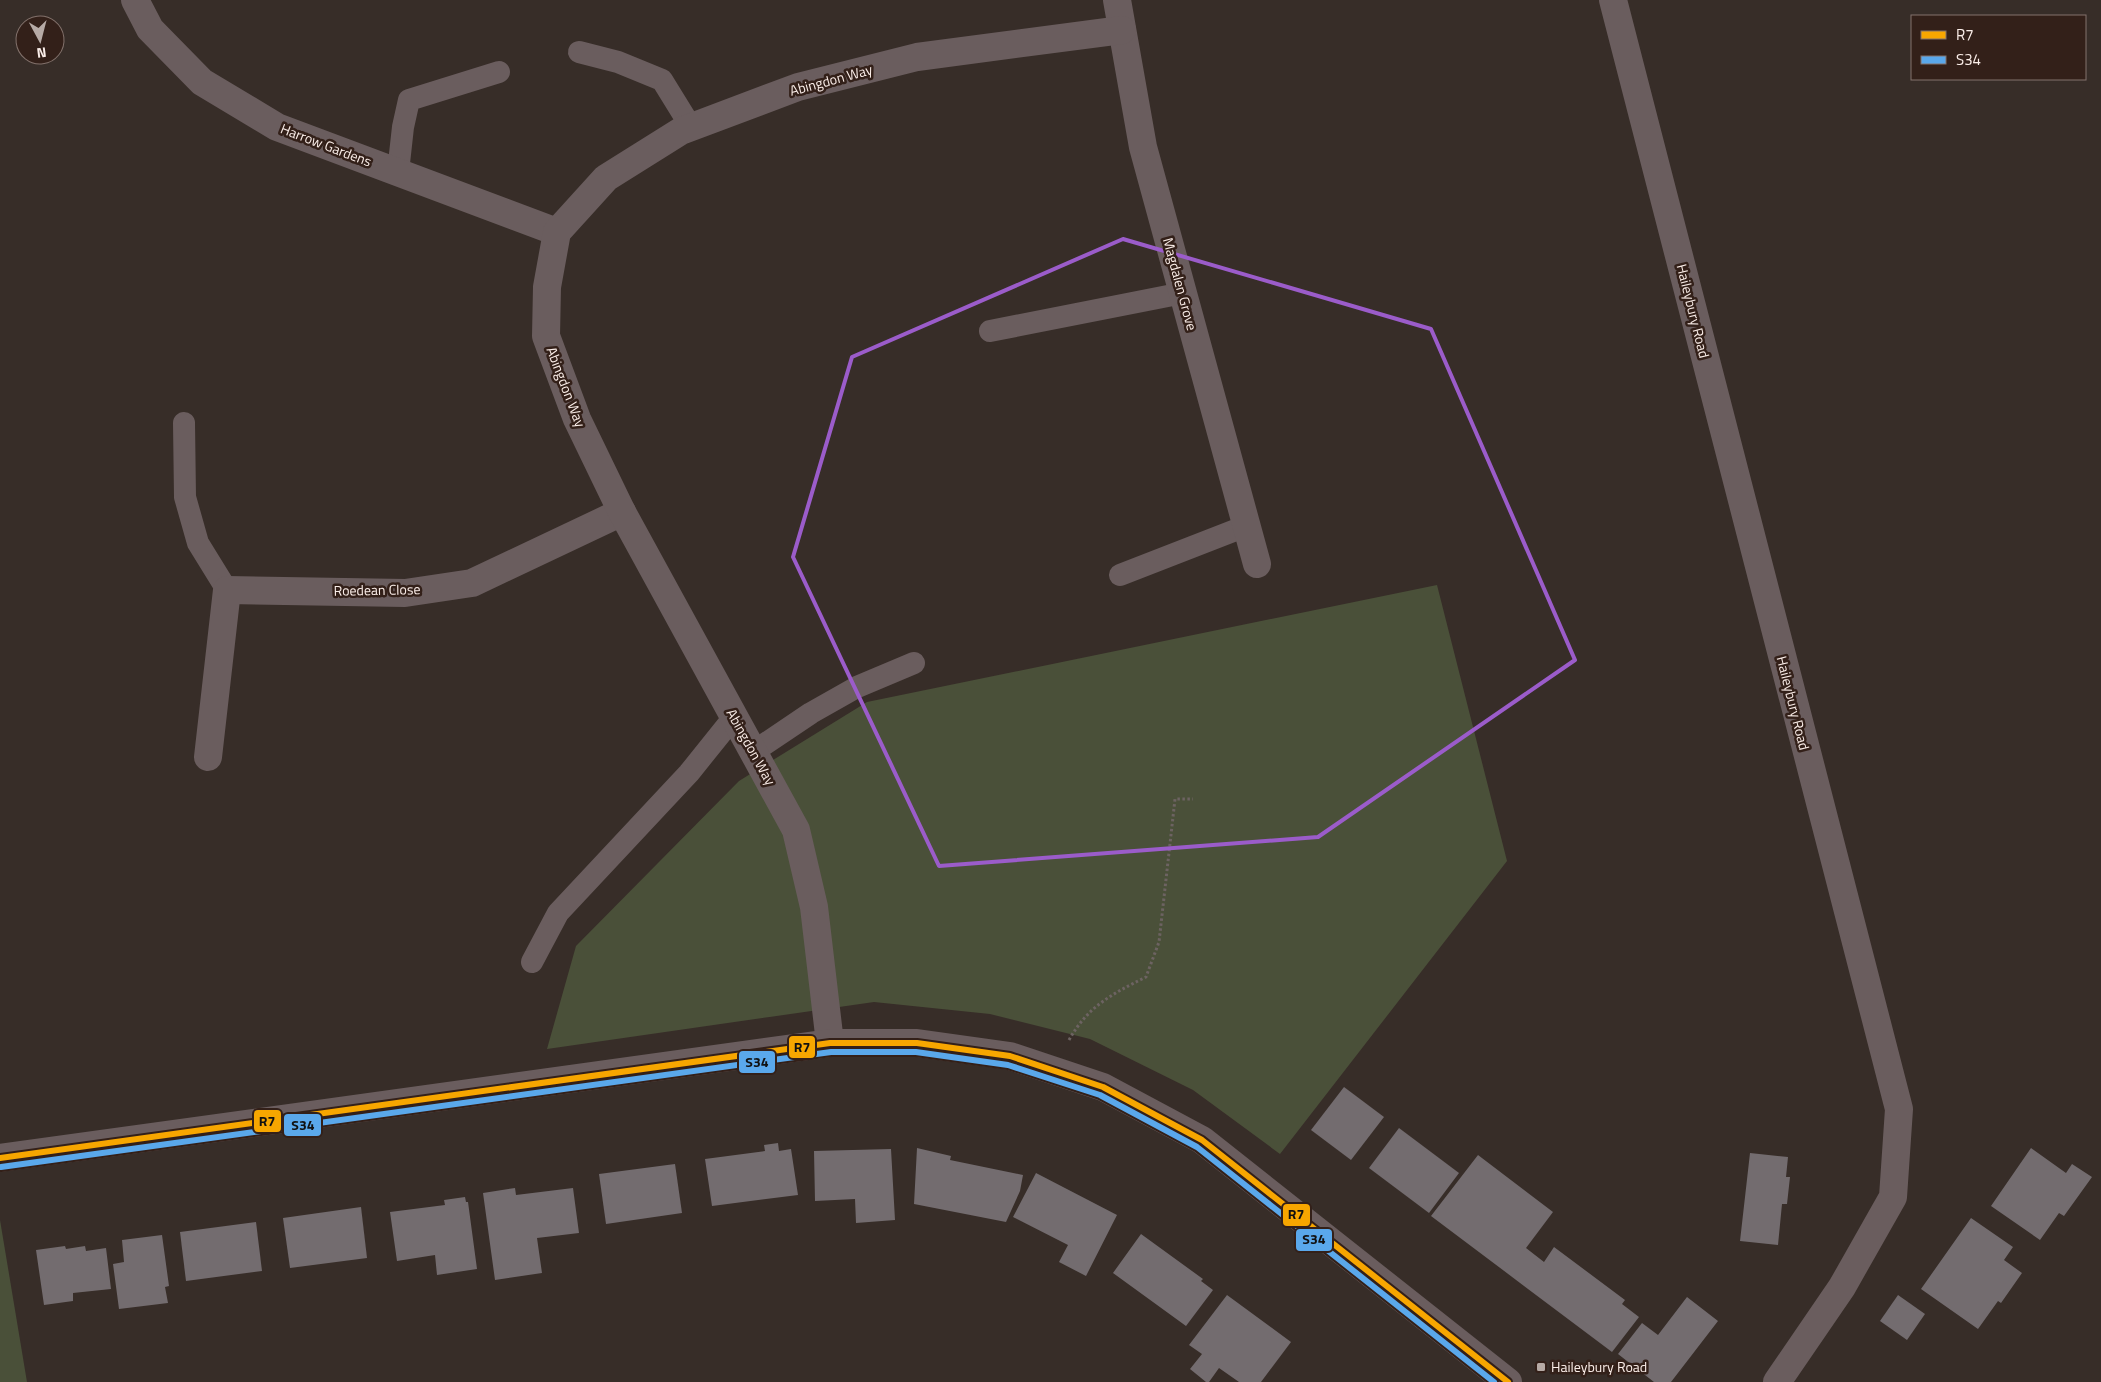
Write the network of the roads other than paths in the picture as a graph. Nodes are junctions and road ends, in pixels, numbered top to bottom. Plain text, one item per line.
1 (135, 0) edge
2 (1117, 0) edge
3 (1613, 0) edge
4 (1122, 30) junction
5 (579, 52) dead end
6 (499, 72) dead end
7 (690, 127) junction
8 (398, 172) junction
9 (557, 232) junction
10 (1183, 292) junction
11 (990, 331) dead end
12 (184, 423) dead end
13 (622, 512) junction
14 (1246, 526) junction
15 (1257, 564) dead end
16 (1120, 575) dead end
17 (227, 590) junction
18 (914, 663) dead end
19 (734, 717) junction
20 (753, 752) junction
21 (208, 757) dead end
22 (532, 962) dead end
23 (830, 1043) junction
24 (0, 1158) edge
25 (1508, 1382) edge
26 (1777, 1382) edge

1 - 8 street, Harrow Gardens
2 - 4 street, Magdalen Grove
3 - 26 street, Haileybury Road
4 - 7 street, Abingdon Way
4 - 10 street, Magdalen Grove
5 - 7 lane
6 - 8 lane
7 - 9 street, Abingdon Way
8 - 9 street, Harrow Gardens
9 - 13 street, Abingdon Way
10 - 11 lane
10 - 14 street, Magdalen Grove
12 - 17 lane
13 - 17 street, Roedean Close
13 - 19 street, Abingdon Way
14 - 15 street, Magdalen Grove
14 - 16 lane
17 - 21 street
18 - 20 lane
19 - 20 street, Abingdon Way
19 - 22 lane
20 - 23 street, Abingdon Way
23 - 24 street
23 - 25 street

